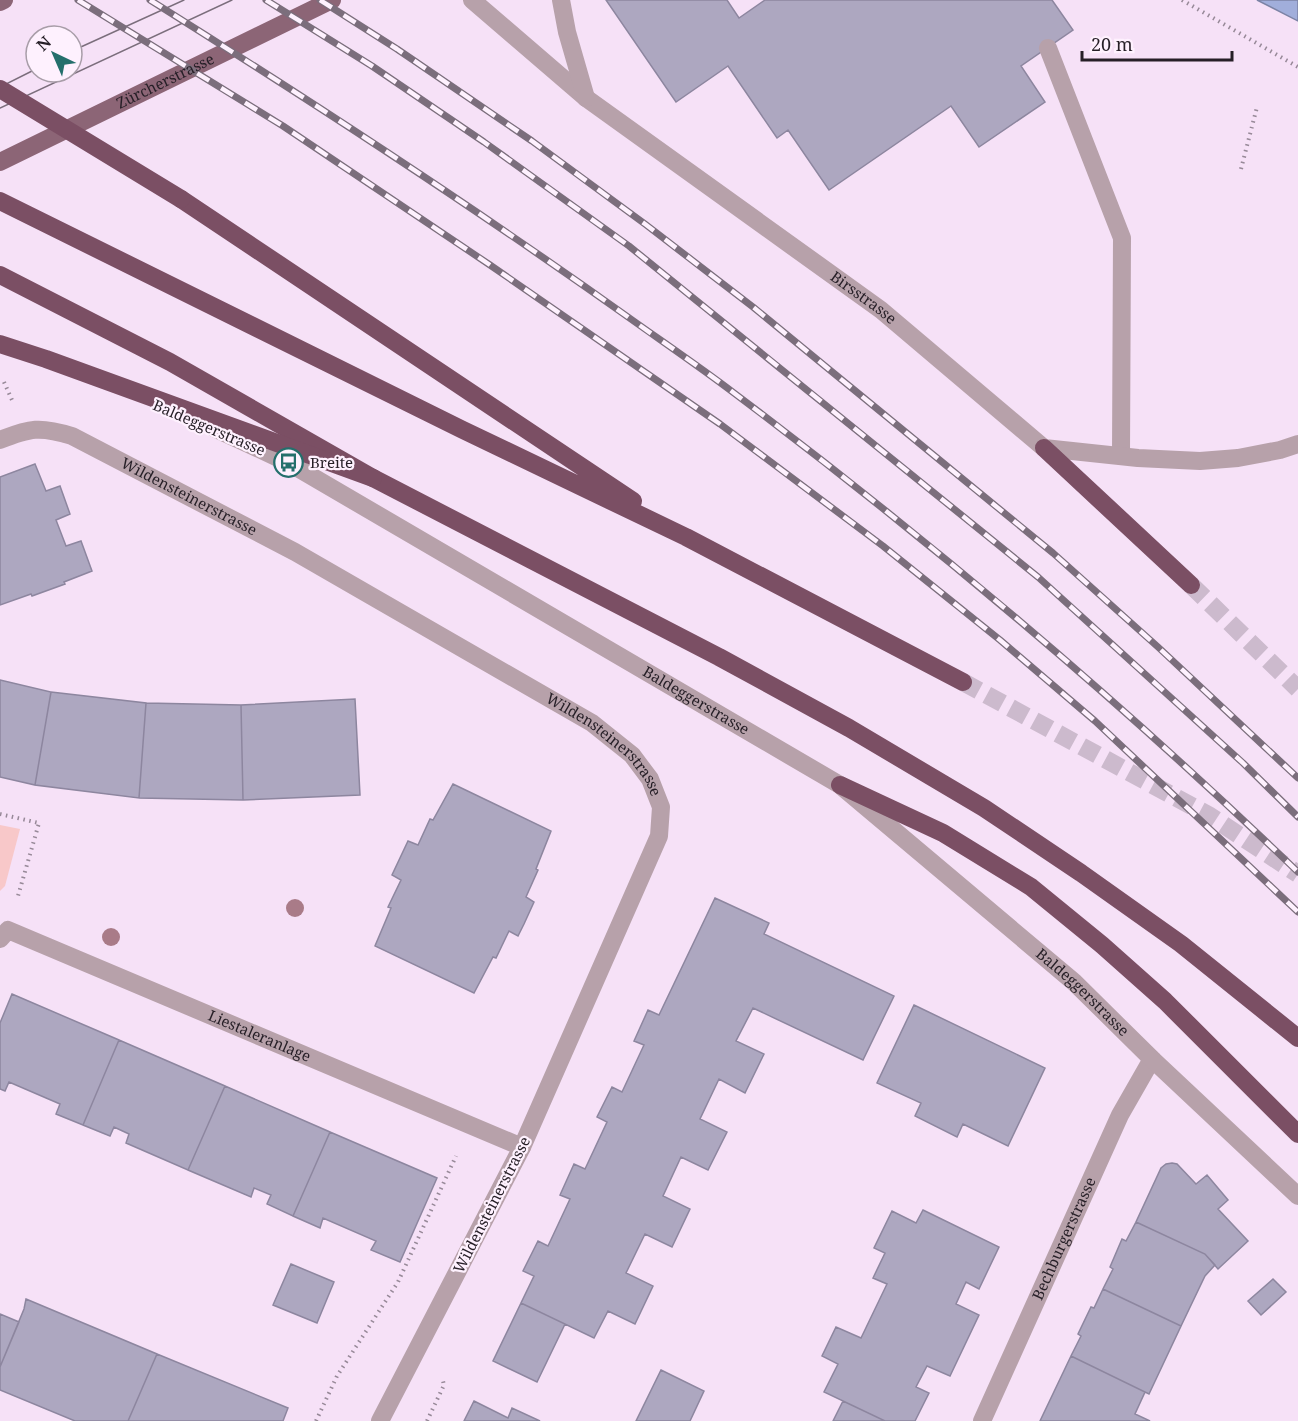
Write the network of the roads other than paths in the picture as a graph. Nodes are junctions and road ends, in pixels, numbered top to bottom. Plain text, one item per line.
1 (4, 0) edge
2 (332, 0) edge
3 (472, 0) edge
4 (561, 0) edge
5 (0, 3) edge
6 (1048, 48) dead end
7 (0, 89) edge
8 (586, 98) junction
9 (0, 162) edge
10 (0, 201) edge
11 (0, 275) edge
12 (0, 345) edge
13 (0, 440) edge
14 (1298, 444) edge
15 (1044, 448) junction
16 (1121, 456) junction
17 (373, 478) junction
18 (686, 537) junction
19 (1191, 585) tunnel mouth
20 (963, 682) tunnel mouth
21 (840, 784) junction
22 (4, 935) edge
23 (1298, 1038) edge
24 (1152, 1059) junction
25 (1298, 1134) edge
26 (522, 1148) junction
27 (1298, 1196) edge
28 (381, 1421) edge
29 (982, 1421) edge

1 - 5 main road
2 - 9 main road, Zürcherstrasse
3 - 8 street, Birsstrasse
4 - 8 street
6 - 16 street
7 - 18 highway, bridge
8 - 15 street, Birsstrasse
10 - 18 highway
11 - 17 highway, bridge
12 - 17 highway, bridge
12 - 21 street, Baldeggerstrasse
13 - 26 street, Wildensteinerstrasse
14 - 16 street
15 - 16 street
15 - 19 highway
17 - 23 highway
18 - 20 highway
21 - 24 street, Baldeggerstrasse
21 - 25 highway
22 - 26 street, Liestaleranlage
24 - 27 street, Baldeggerstrasse
24 - 29 street, Bechburgerstrasse
26 - 28 street, Wildensteinerstrasse

